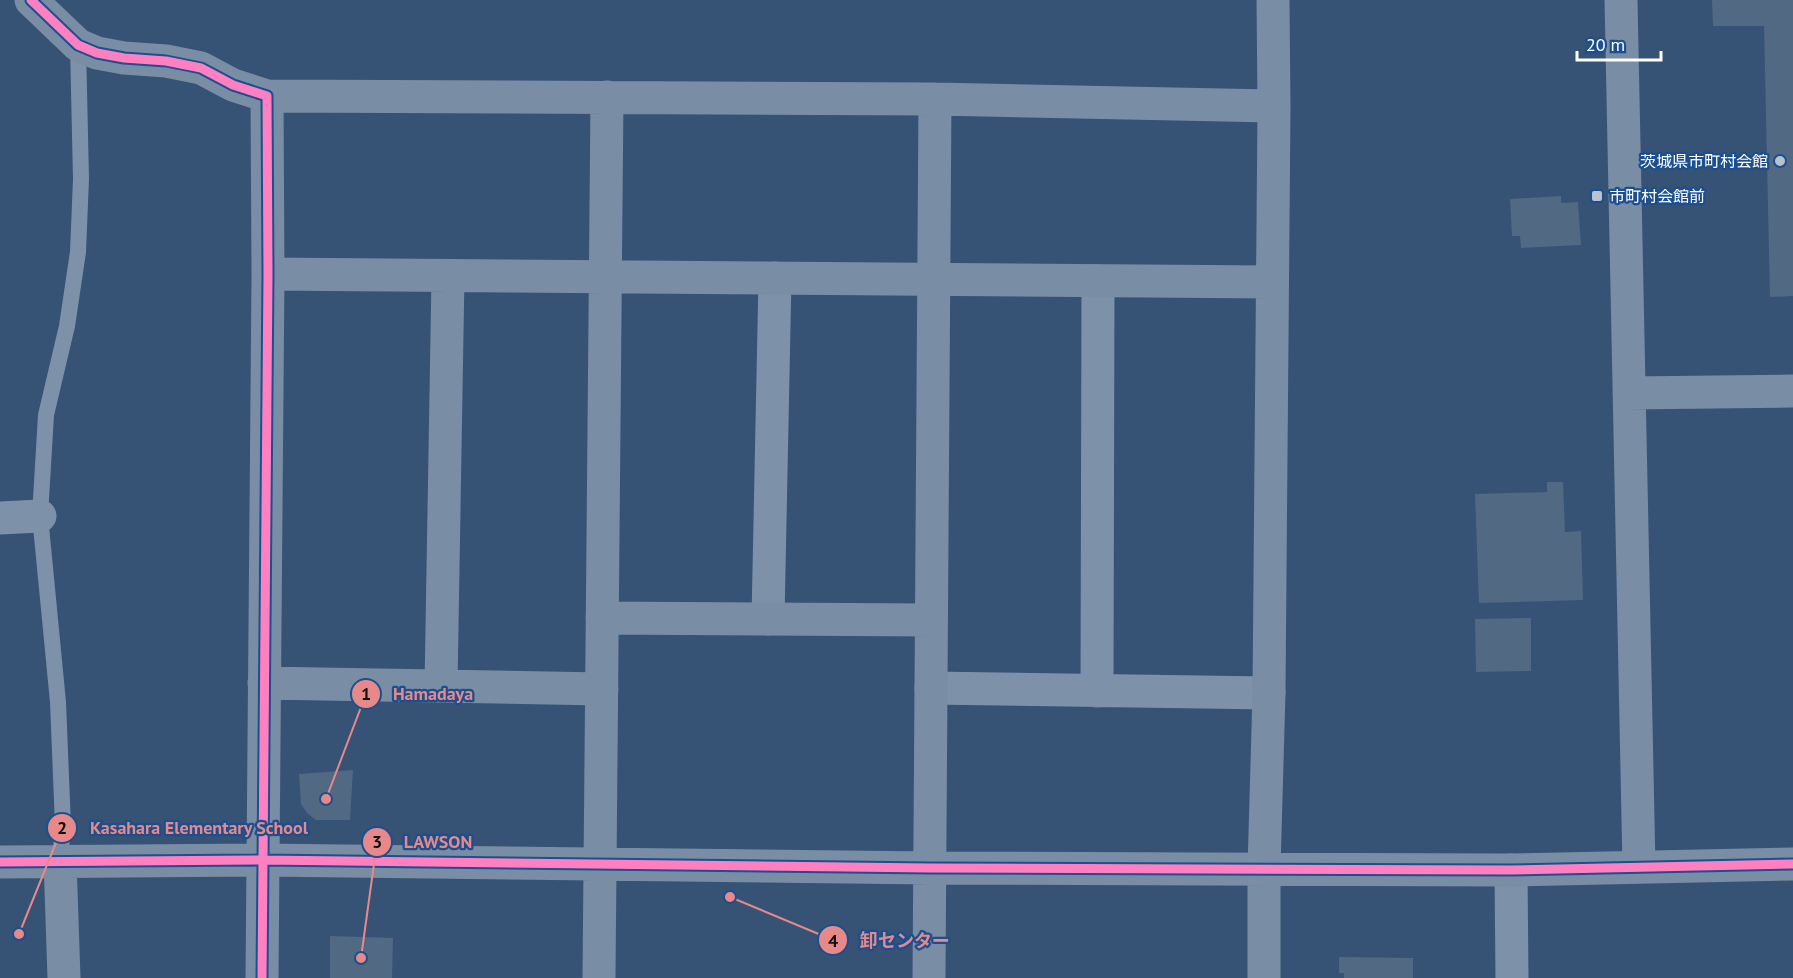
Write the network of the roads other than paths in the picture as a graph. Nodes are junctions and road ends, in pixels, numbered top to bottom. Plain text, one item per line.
1 (1273, 0) edge
2 (1621, 0) edge
3 (47, 8) edge
4 (78, 45) junction
5 (267, 96) junction
6 (607, 97) junction
7 (935, 99) junction
8 (1274, 106) junction
9 (268, 274) junction
10 (448, 276) junction
11 (606, 277) junction
12 (775, 278) junction
13 (934, 279) junction
14 (1098, 281) junction
15 (1272, 282) junction
16 (1793, 391) edge
17 (1629, 393) junction
18 (40, 516) junction
19 (0, 518) edge
20 (602, 618) junction
21 (768, 619) junction
22 (931, 620) junction
23 (264, 683) junction
24 (441, 686) junction
25 (931, 688) junction
26 (602, 689) junction
27 (1097, 691) junction
28 (1269, 693) junction
29 (263, 860) junction
30 (60, 861) junction
31 (0, 862) edge
32 (600, 864) junction
33 (1793, 864) edge
34 (1639, 867) junction
35 (930, 868) junction
36 (1264, 869) junction
37 (1511, 870) junction
38 (64, 978) edge
39 (262, 978) edge
40 (599, 978) edge
41 (929, 978) edge
42 (1263, 978) edge
43 (1512, 978) edge

1 - 8 street
2 - 17 street
3 - 4 street
4 - 5 street
4 - 18 lane
5 - 6 street
5 - 9 street
6 - 7 street
6 - 11 street
7 - 8 street
7 - 13 street
8 - 15 street
9 - 10 street
9 - 23 street
10 - 11 street
10 - 24 street
11 - 12 street
11 - 20 street
12 - 13 street
12 - 21 street
13 - 14 street
13 - 22 street
14 - 15 street
14 - 27 street
15 - 28 street
16 - 17 street
17 - 34 street
18 - 19 street
18 - 30 lane
20 - 21 street
20 - 26 street
21 - 22 street
22 - 25 street
23 - 24 street
23 - 29 street
24 - 26 street
25 - 27 street
25 - 35 street
26 - 32 street
27 - 28 street
28 - 36 street
29 - 30 street
29 - 32 street
29 - 39 street
30 - 31 street
30 - 38 street
32 - 35 street
32 - 40 street
33 - 34 street
34 - 37 street
35 - 36 street
35 - 41 street
36 - 37 street
36 - 42 street
37 - 43 street

